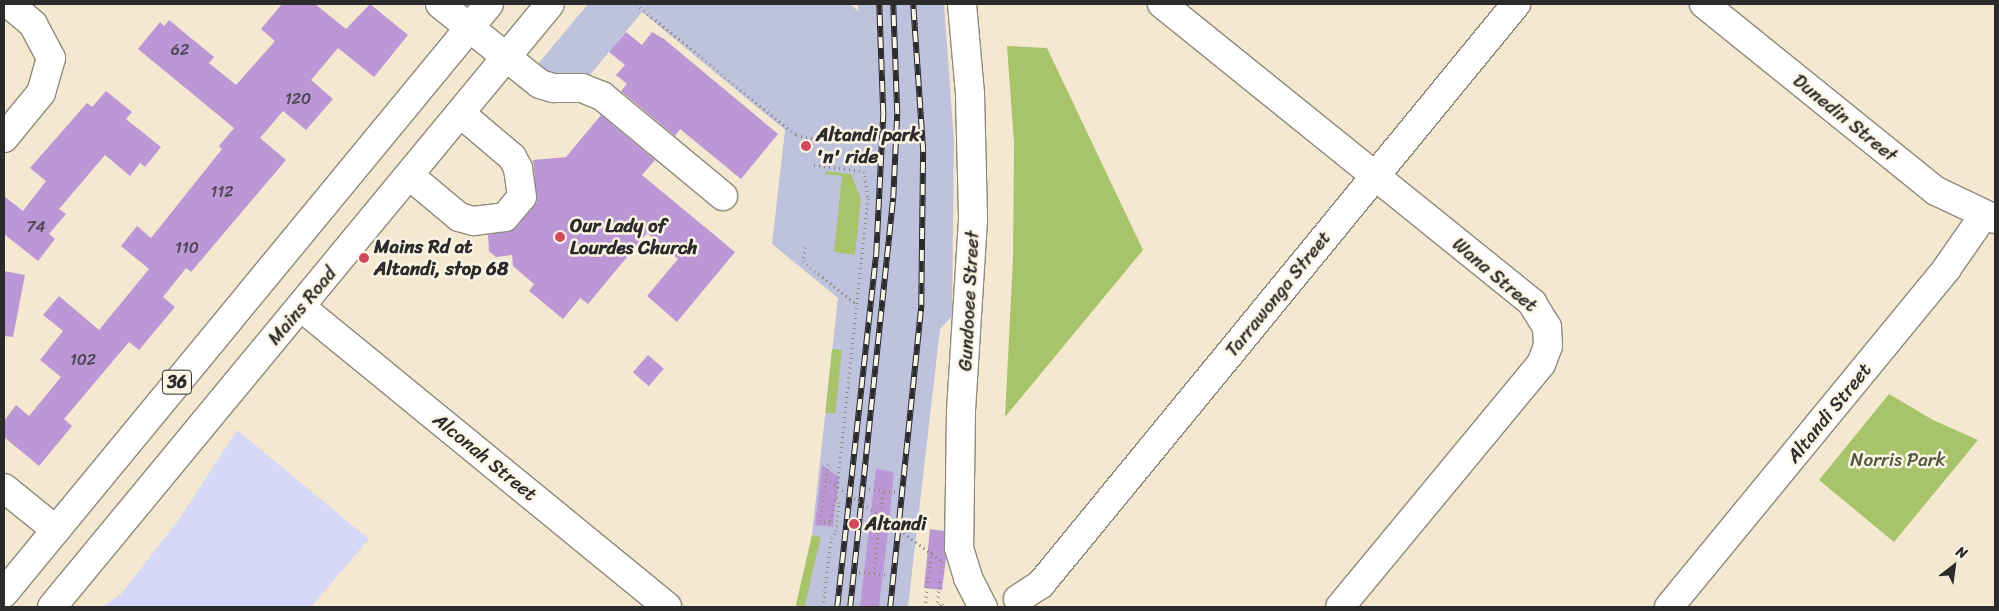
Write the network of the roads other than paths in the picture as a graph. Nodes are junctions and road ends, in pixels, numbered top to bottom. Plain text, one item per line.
1 (10, 4) edge
2 (440, 4) edge
3 (489, 4) edge
4 (550, 4) edge
5 (962, 4) edge
6 (1162, 4) edge
7 (1516, 4) edge
8 (1704, 4) edge
9 (469, 28) junction
10 (506, 58) junction
11 (460, 113) junction
12 (4, 138) edge
13 (410, 176) junction
14 (1374, 176) junction
15 (723, 196) dead end
16 (1989, 217) edge
17 (301, 307) junction
18 (4, 488) edge
19 (56, 530) junction
20 (4, 593) edge
21 (1010, 601) edge
22 (52, 607) edge
23 (667, 607) edge
24 (1340, 607) edge
25 (1669, 607) edge

1 - 12 street
2 - 9 street
3 - 9 street, 36
4 - 10 street, Mains Road / 36
5 - 21 street, Gundooee Street
6 - 14 street, Wana Street
7 - 14 street, Tarrawonga Street
8 - 16 street, Dunedin Street
9 - 10 street
9 - 19 street, 36
10 - 11 street, Mains Road / 36
10 - 15 street
11 - 13 street, Mains Road / 36
11 - 13 street
13 - 17 street, Mains Road / 36
14 - 21 street, Tarrawonga Street
14 - 24 street, Wana Street
16 - 25 street, Altandi Street
17 - 22 street, Mains Road / 36
17 - 23 street, Alconah Street
18 - 19 street
19 - 20 street, 36

